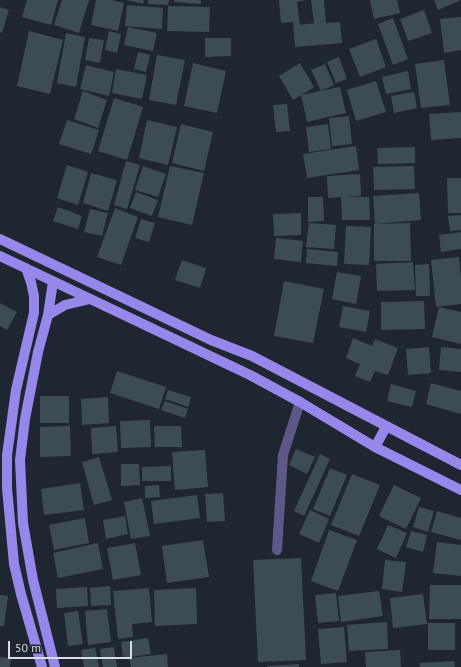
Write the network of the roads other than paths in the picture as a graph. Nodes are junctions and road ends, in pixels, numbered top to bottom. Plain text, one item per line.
1 (0, 239) edge
2 (0, 256) edge
3 (26, 268) junction
4 (53, 282) junction
5 (90, 299) junction
6 (48, 315) junction
7 (300, 402) junction
8 (386, 427) junction
9 (375, 448) junction
10 (461, 465) edge
11 (461, 490) edge
12 (277, 550) dead end
13 (42, 667) edge
14 (55, 667) edge

1 - 8 main road
2 - 3 main road
3 - 4 main road
3 - 13 main road
4 - 5 main road
4 - 6 main road
5 - 6 main road
5 - 7 main road
6 - 14 main road
7 - 9 main road
7 - 12 lane
8 - 9 main road
8 - 10 main road
9 - 11 main road

